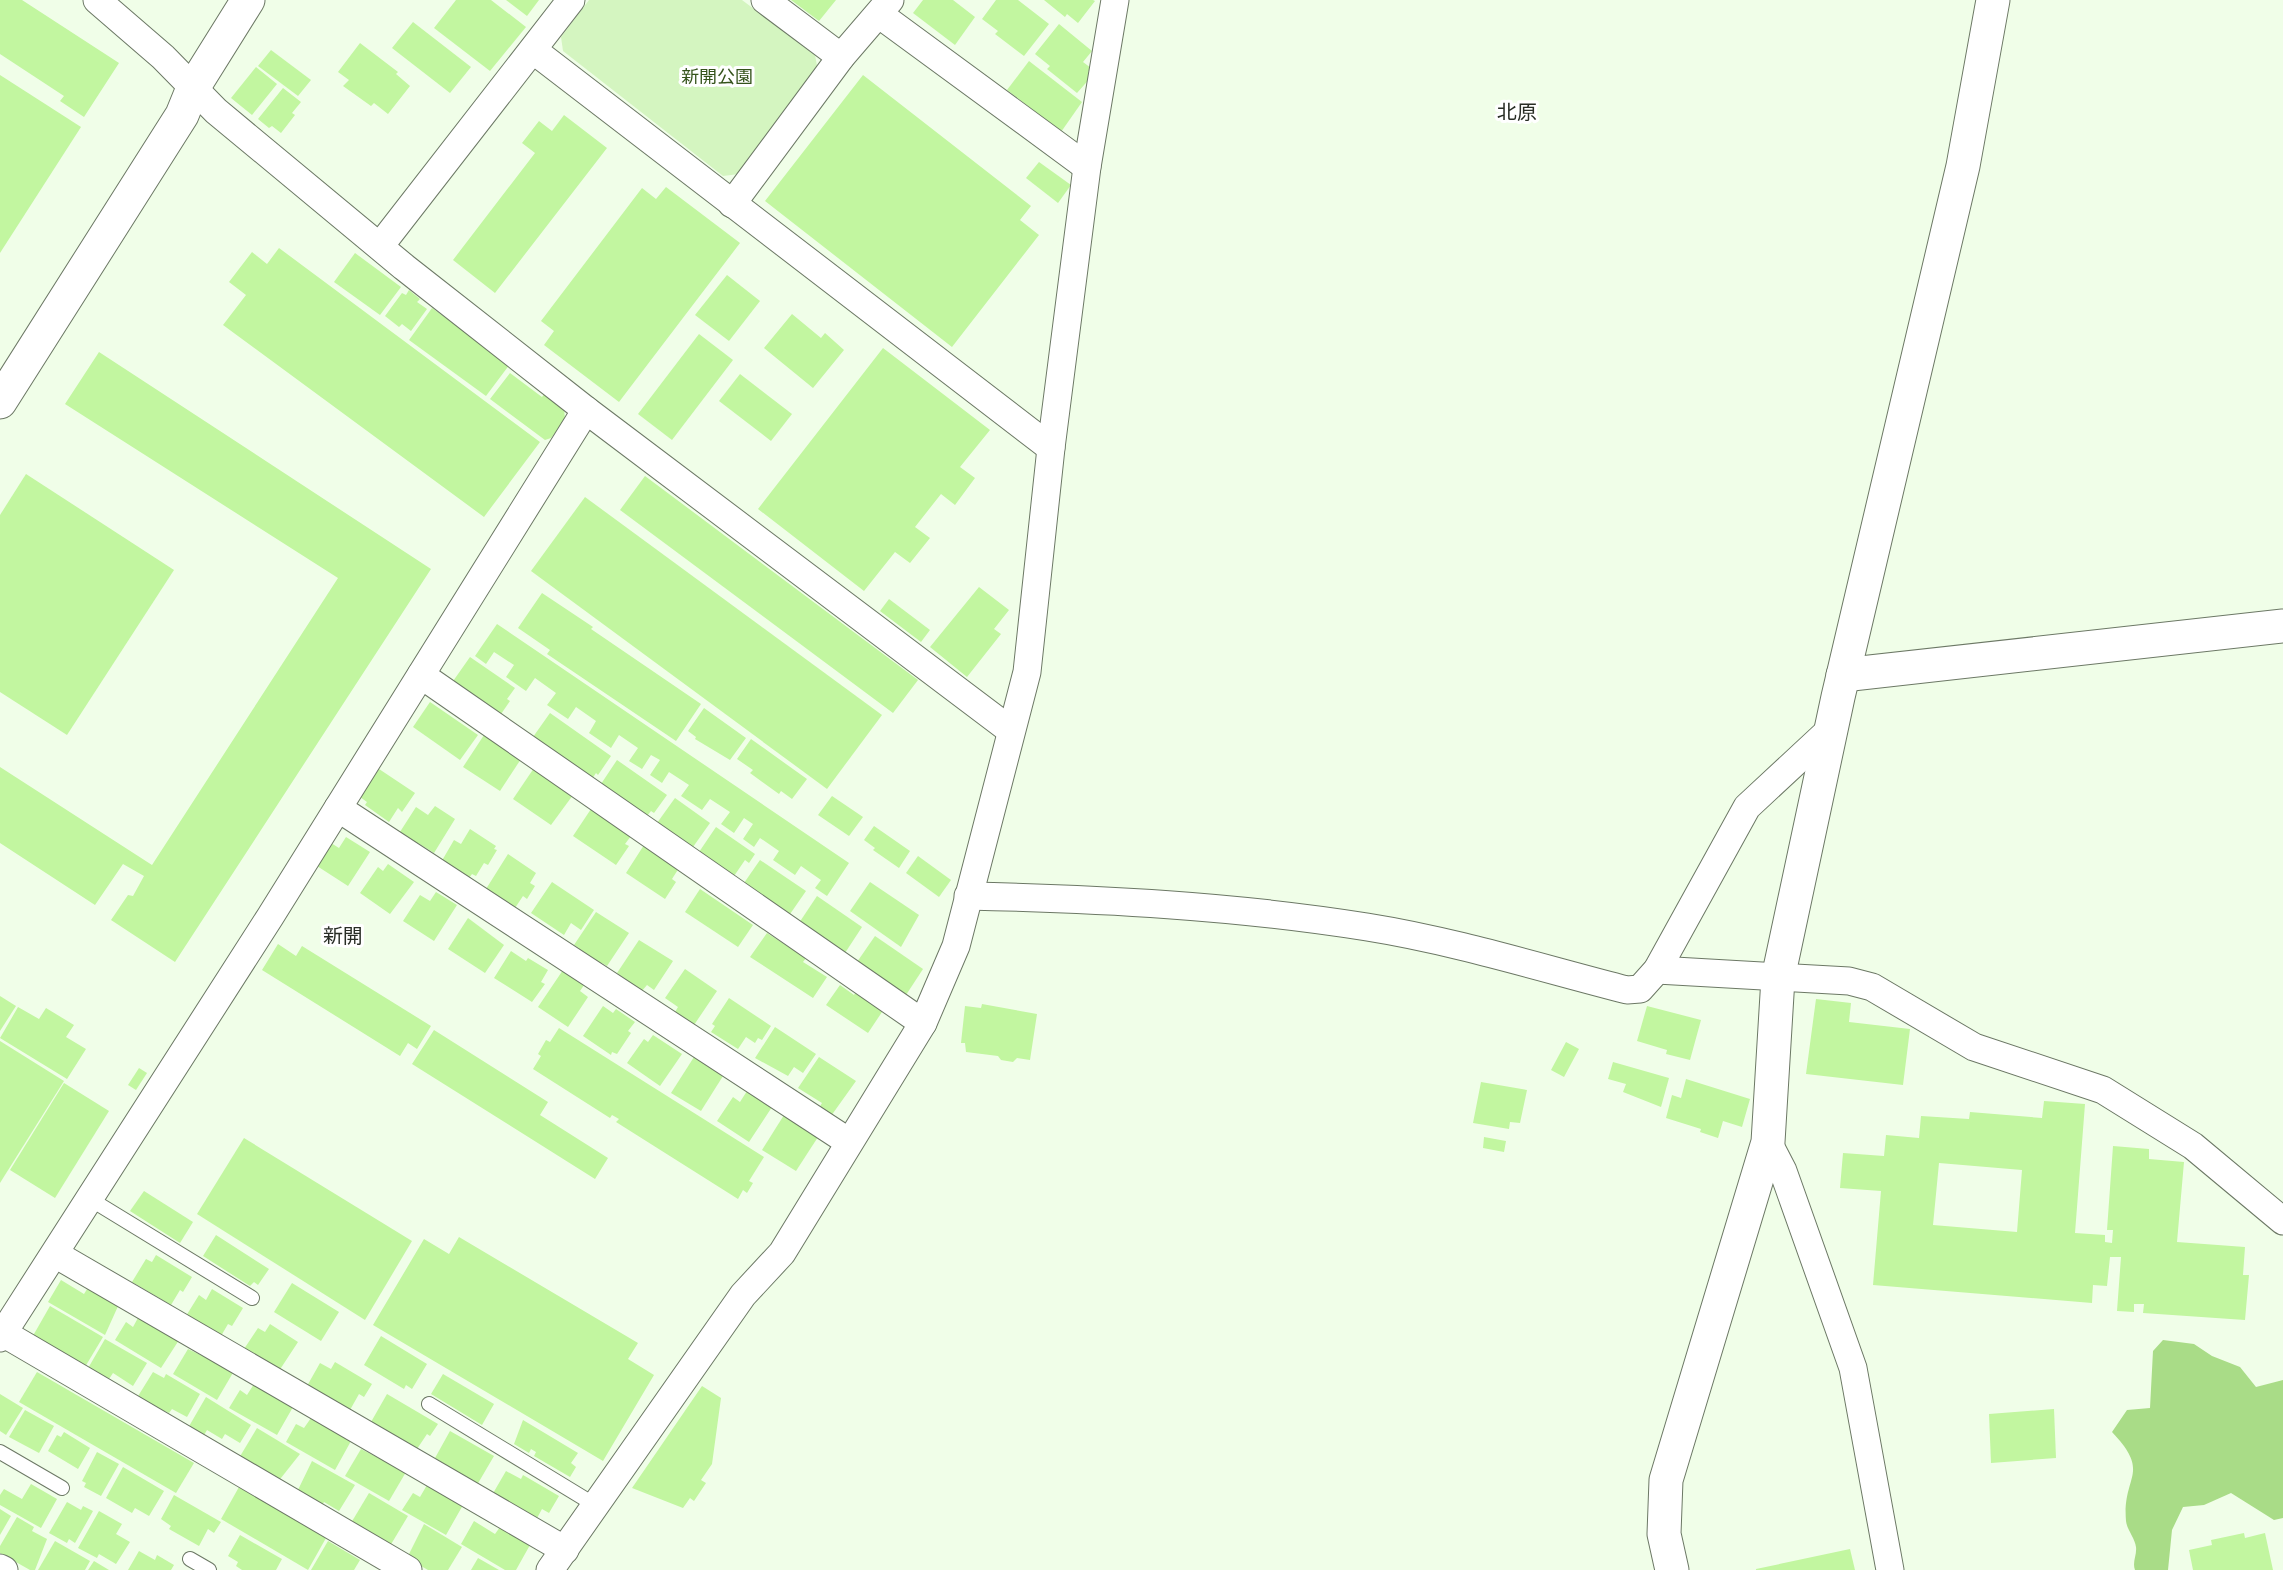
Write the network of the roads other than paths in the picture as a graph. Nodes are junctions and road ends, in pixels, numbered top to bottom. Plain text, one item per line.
1 (97, 0) edge
2 (248, 0) edge
3 (571, 0) edge
4 (765, 0) edge
5 (1115, 0) edge
6 (1993, 0) edge
7 (885, 7) edge
8 (533, 50) junction
9 (841, 57) junction
10 (193, 88) junction
11 (1087, 167) junction
12 (732, 204) junction
13 (380, 246) junction
14 (0, 402) edge
15 (585, 410) junction
16 (1051, 448) junction
17 (2283, 626) edge
18 (421, 675) junction
19 (1843, 675) junction
20 (1832, 728) junction
21 (1010, 730) junction
22 (338, 808) junction
23 (968, 896) junction
24 (1657, 970) junction
25 (1778, 978) junction
26 (923, 1023) junction
27 (849, 1142) junction
28 (1768, 1142) junction
29 (90, 1199) junction
30 (2283, 1221) edge
31 (55, 1254) junction
32 (252, 1298) dead end
33 (2, 1336) edge
34 (429, 1404) dead end
35 (0, 1452) edge
36 (62, 1488) dead end
37 (595, 1505) junction
38 (190, 1560) dead end
39 (558, 1560) edge
40 (0, 1568) edge
41 (4, 1570) edge
42 (209, 1570) edge
43 (408, 1570) edge
44 (1672, 1570) edge
45 (1890, 1570) edge

1 - 10 street
2 - 10 street
3 - 8 street
4 - 9 street
5 - 11 street
6 - 19 street
7 - 9 street
7 - 11 street
8 - 12 street
8 - 13 street
9 - 12 street
10 - 13 street
10 - 14 street
11 - 16 street
12 - 16 street
13 - 15 street
15 - 18 street
15 - 21 street
16 - 21 street
17 - 19 street
18 - 22 street
18 - 26 street
19 - 20 street
20 - 24 street
20 - 25 street
21 - 23 street
22 - 27 street
22 - 29 street
23 - 24 street
23 - 26 street
24 - 25 street
25 - 28 street
25 - 30 street
26 - 27 street
27 - 37 street
28 - 44 street
28 - 45 street
29 - 31 street
29 - 32 lane
31 - 33 street
31 - 39 street
33 - 43 street
34 - 37 lane
35 - 36 lane
37 - 39 street
38 - 42 lane
40 - 41 street

